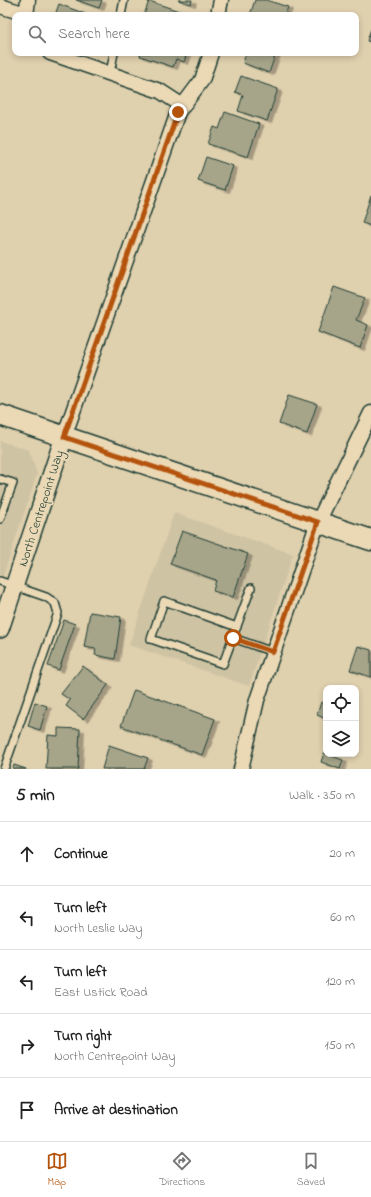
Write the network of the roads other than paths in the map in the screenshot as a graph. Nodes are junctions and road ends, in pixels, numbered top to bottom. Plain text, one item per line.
1 (124, 0) edge
2 (221, 0) edge
3 (0, 6) edge
4 (27, 10) edge
5 (122, 12) edge
6 (219, 12) edge
7 (59, 56) edge
8 (113, 56) edge
9 (211, 56) edge
10 (110, 73) junction
11 (183, 106) junction
12 (371, 413) edge
13 (0, 415) edge
14 (64, 437) junction
15 (0, 479) edge
16 (0, 519) edge
17 (318, 522) junction
18 (371, 540) edge
19 (7, 584) edge
20 (251, 588) dead end
21 (237, 627) junction
22 (0, 629) edge
23 (233, 638) junction
24 (273, 652) junction
25 (4, 769) edge
26 (241, 769) edge

1 - 5 lane
2 - 6 street
3 - 4 street
7 - 10 street
8 - 10 lane
9 - 11 street, North Centrepoint Way
10 - 11 street
11 - 14 street, North Centrepoint Way
12 - 17 street
13 - 14 main road
14 - 17 main road
14 - 19 street, North Centrepoint Way
15 - 16 lane
17 - 18 main road
17 - 24 street
19 - 22 street, North Centrepoint Way
19 - 25 lane
20 - 21 lane
21 - 23 lane
21 - 23 lane
23 - 24 lane
24 - 26 street

